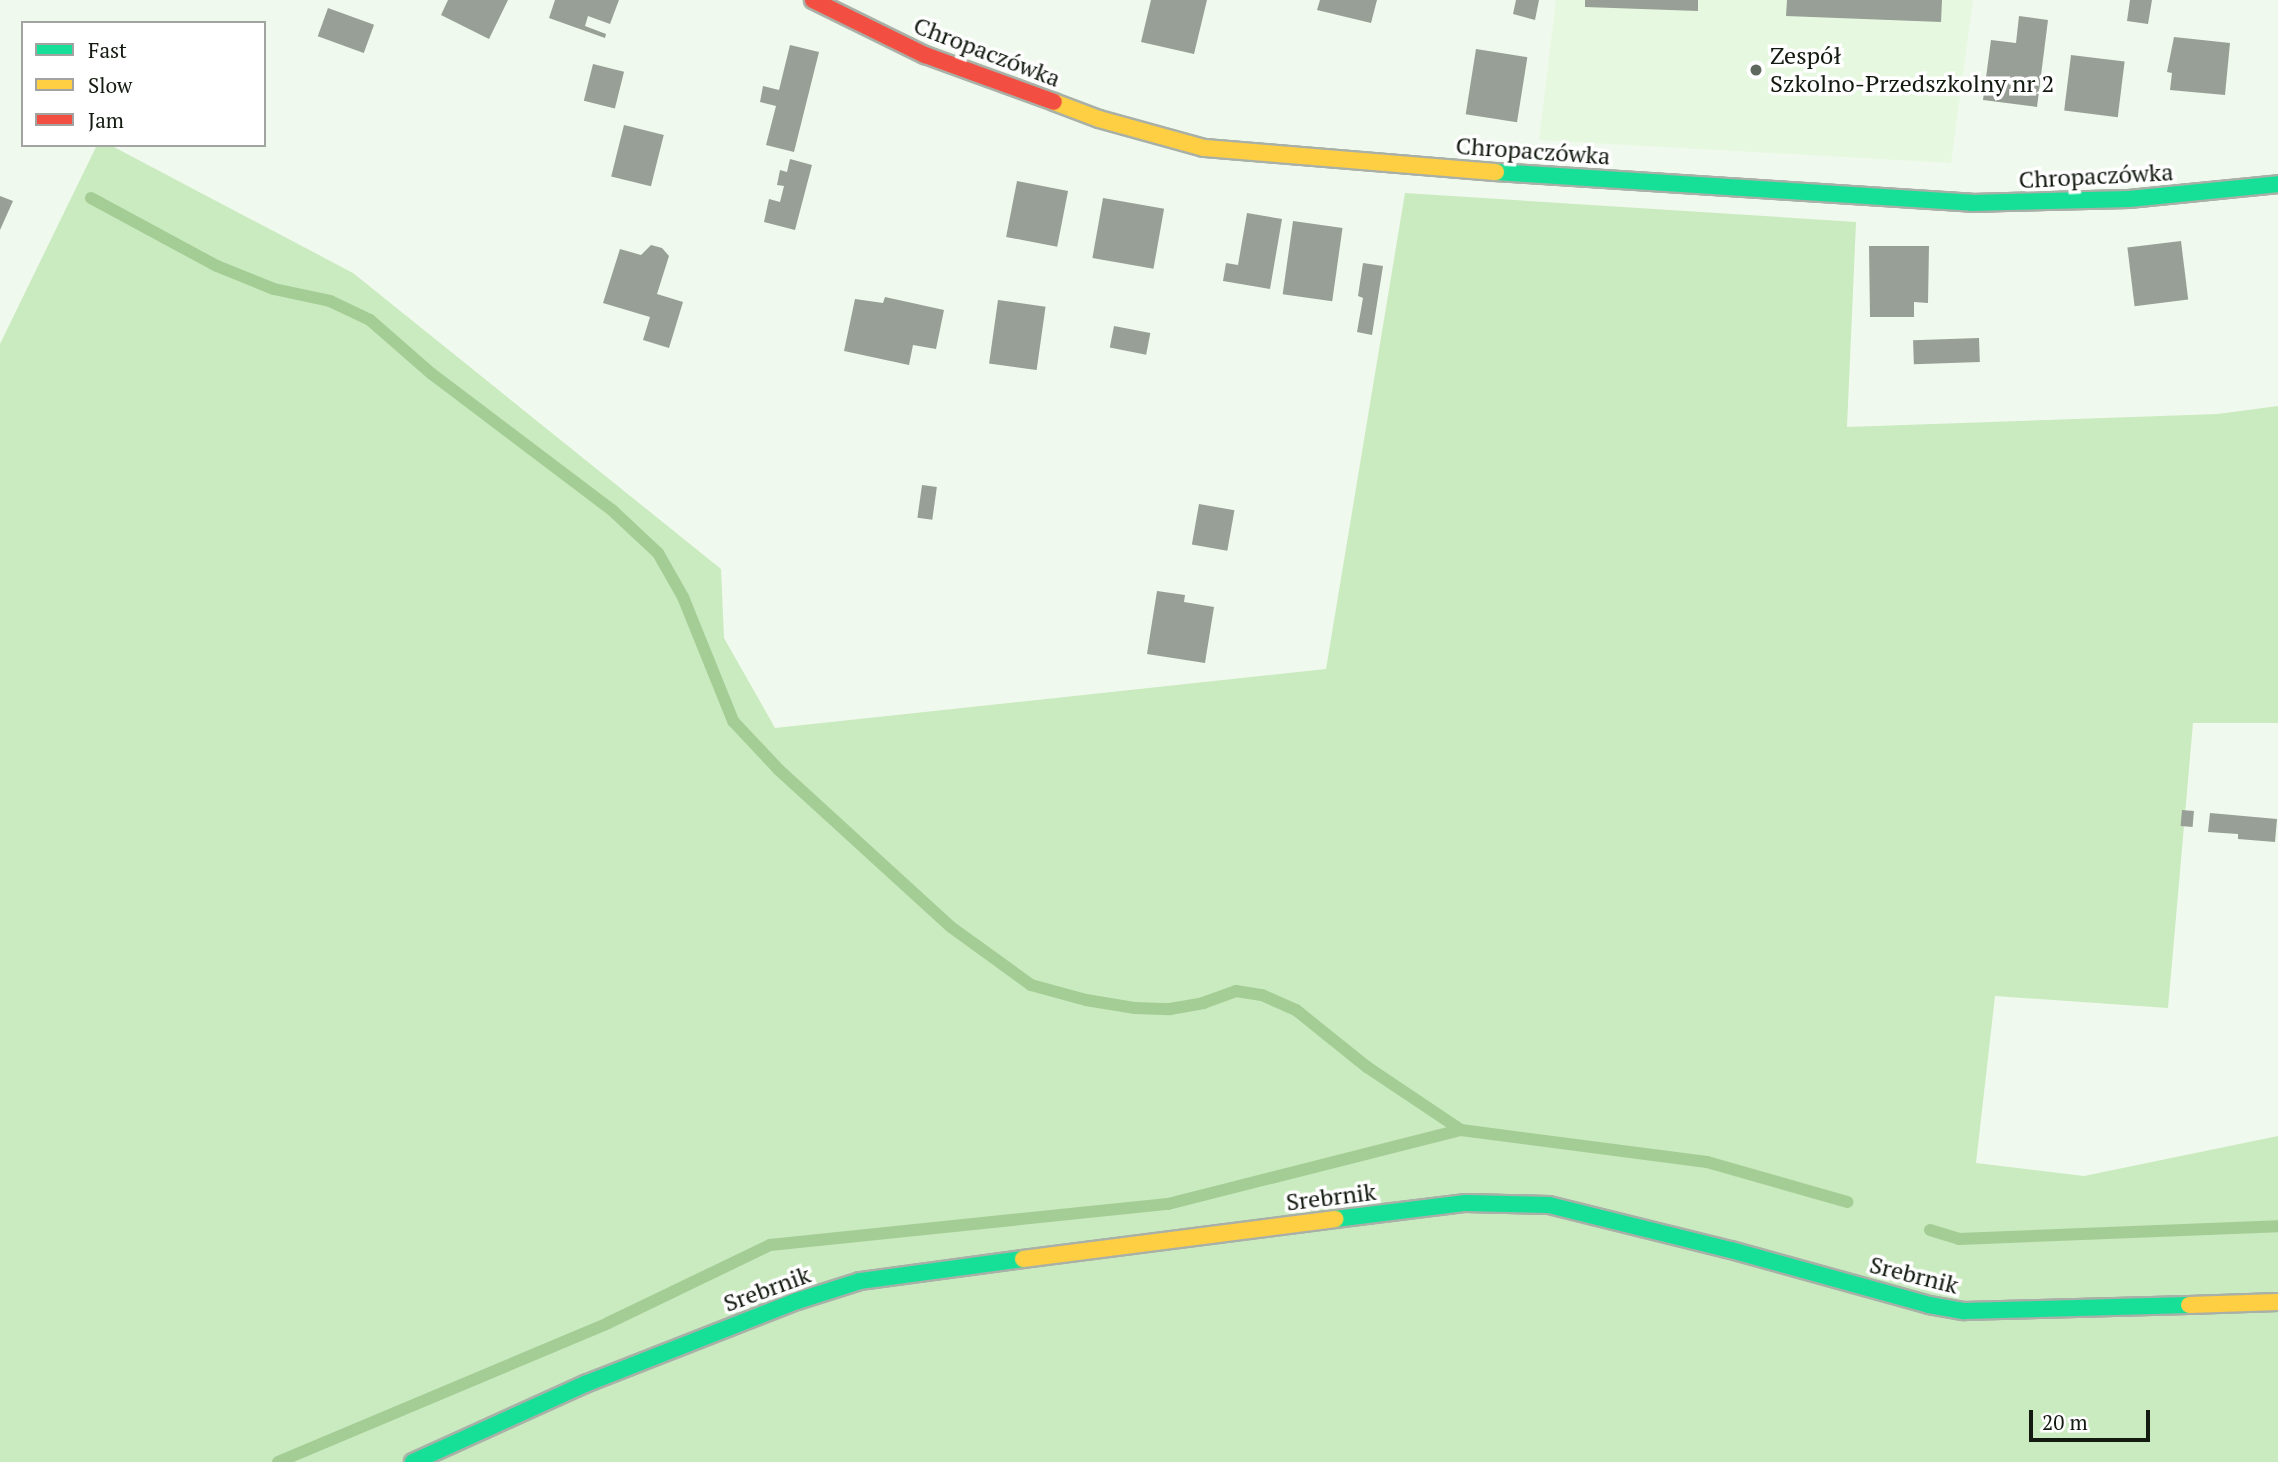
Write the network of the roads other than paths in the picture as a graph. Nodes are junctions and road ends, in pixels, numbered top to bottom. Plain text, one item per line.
1 (813, 0) edge
2 (2278, 184) edge
3 (2278, 1302) edge
4 (413, 1462) edge

1 - 2 street, Chropaczówka
3 - 4 street, Srebrnik

